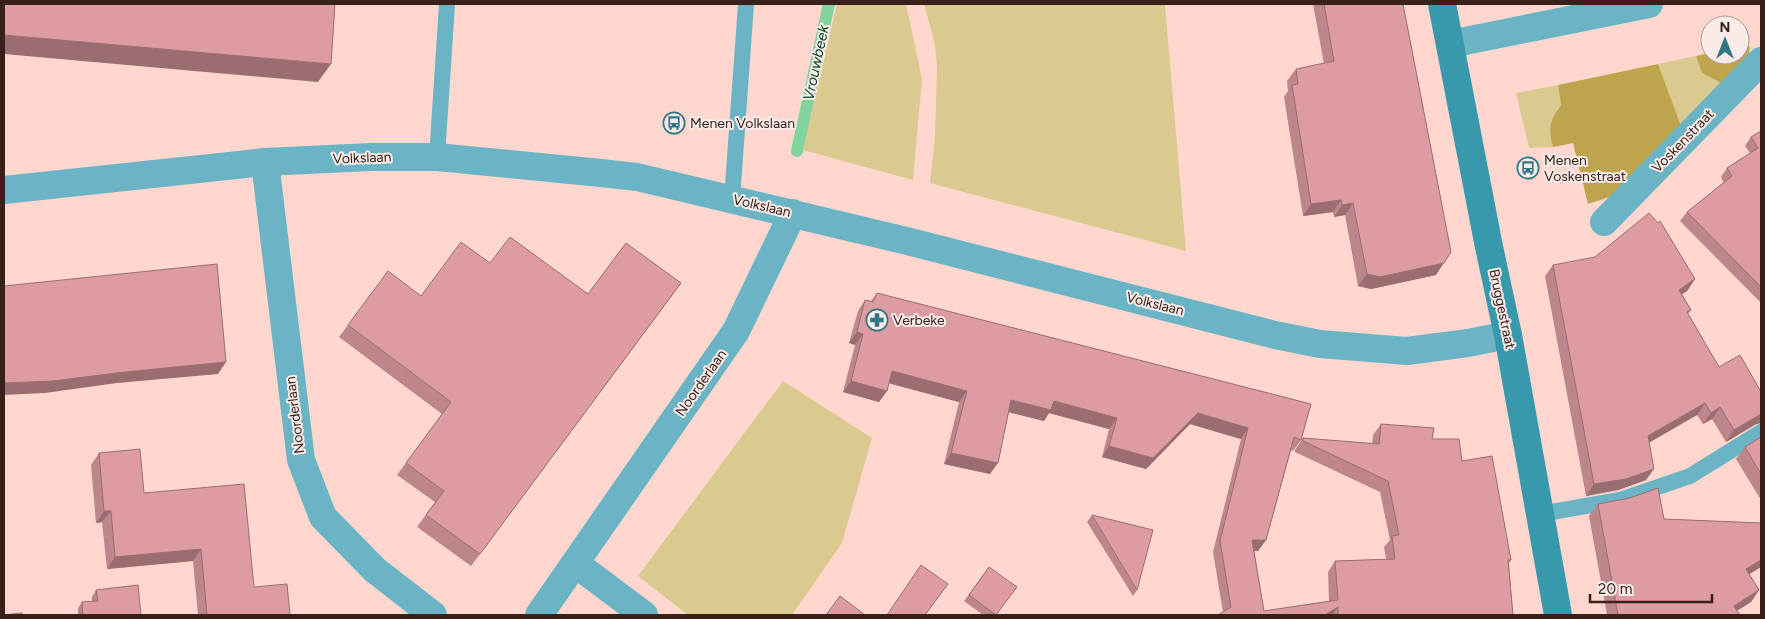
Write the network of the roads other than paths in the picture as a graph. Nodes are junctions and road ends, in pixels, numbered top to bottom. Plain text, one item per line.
1 (447, 4) edge
2 (746, 4) edge
3 (1442, 4) edge
4 (1650, 4) edge
5 (1450, 44) junction
6 (1761, 61) edge
7 (437, 157) junction
8 (264, 162) junction
9 (4, 190) edge
10 (732, 199) junction
11 (793, 213) junction
12 (1604, 222) dead end
13 (1508, 335) junction
14 (1761, 432) edge
15 (1540, 514) junction
16 (576, 564) junction
17 (433, 615) edge
18 (539, 615) edge
19 (644, 615) edge
20 (1558, 615) edge

1 - 7 lane
2 - 10 lane
3 - 5 street, Bruggestraat
4 - 5 street
5 - 13 street, Bruggestraat
6 - 12 street, Voskenstraat
7 - 8 street, Volkslaan
7 - 10 street, Volkslaan
8 - 9 street, Volkslaan
8 - 17 street, Noorderlaan
10 - 11 street, Volkslaan
11 - 13 street, Volkslaan
11 - 16 street, Noorderlaan
13 - 15 street, Bruggestraat
14 - 15 lane
15 - 20 street, Bruggestraat
16 - 18 street, Noorderlaan
16 - 19 street

